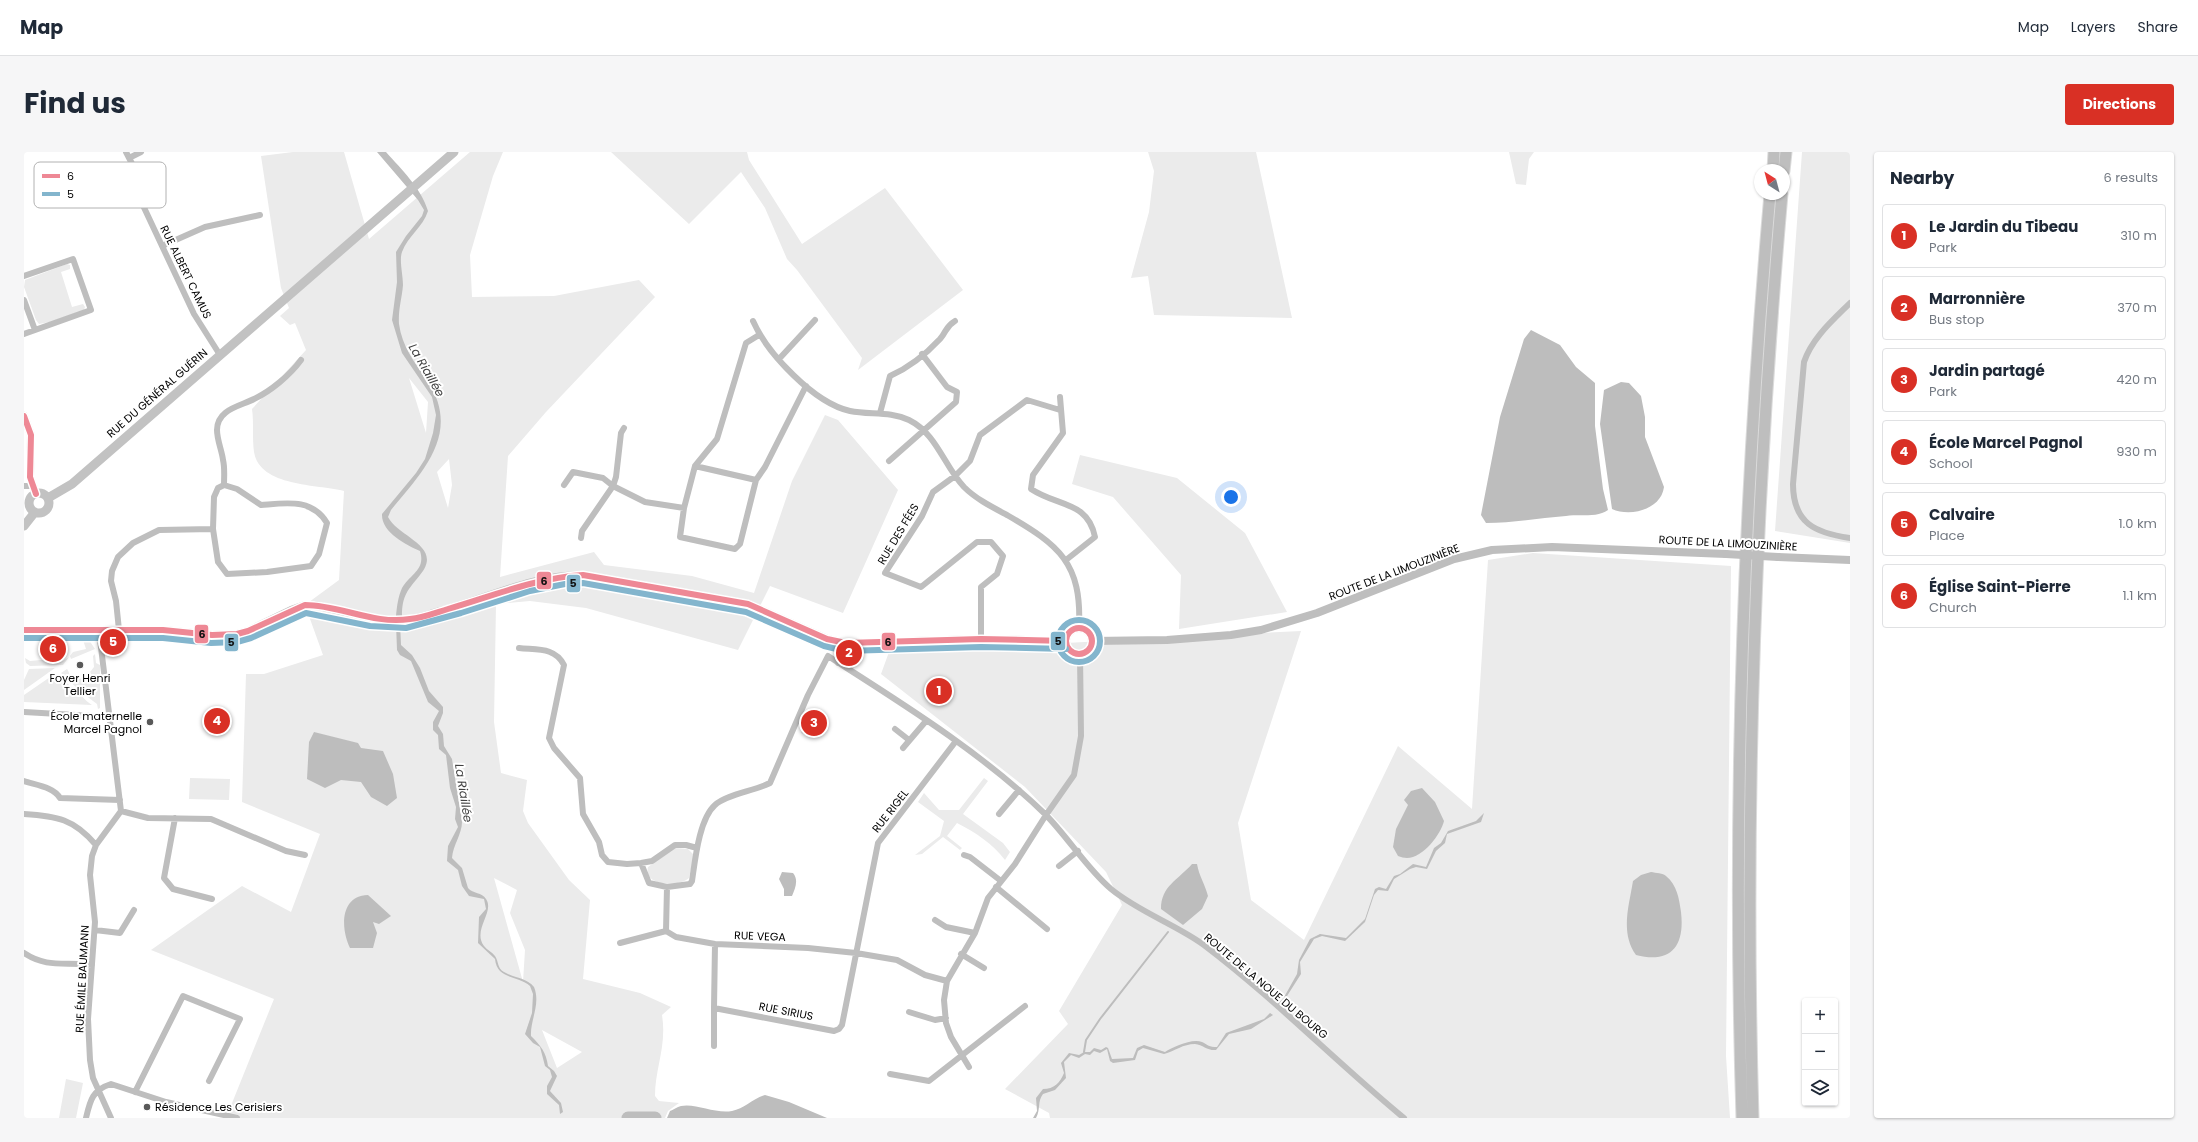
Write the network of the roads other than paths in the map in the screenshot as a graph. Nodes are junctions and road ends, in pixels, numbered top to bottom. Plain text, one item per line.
1 (141, 152) edge
2 (454, 152) edge
3 (1774, 152) edge
4 (1786, 152) edge
5 (127, 155) edge
6 (1773, 164) edge
7 (1785, 164) edge
8 (1770, 200) edge
9 (1782, 200) edge
10 (145, 208) edge
11 (260, 215) dead end
12 (162, 246) junction
13 (24, 276) edge
14 (24, 300) edge
15 (1850, 303) edge
16 (815, 320) dead end
17 (753, 321) dead end
18 (955, 321) dead end
19 (35, 330) junction
20 (24, 334) edge
21 (759, 335) junction
22 (922, 354) junction
23 (220, 355) junction
24 (779, 358) junction
25 (301, 360) dead end
26 (806, 386) junction
27 (1060, 397) dead end
28 (1060, 410) junction
29 (880, 413) junction
30 (24, 416) edge
31 (624, 428) dead end
32 (924, 431) junction
33 (889, 461) dead end
34 (695, 466) junction
35 (955, 476) junction
36 (756, 480) junction
37 (224, 485) junction
38 (564, 485) dead end
39 (24, 486) edge
40 (613, 486) junction
41 (35, 490) junction
42 (48, 498) junction
43 (684, 508) junction
44 (35, 512) junction
45 (24, 526) edge
46 (213, 529) junction
47 (581, 538) dead end
48 (1850, 538) edge
49 (1066, 560) junction
50 (1850, 560) edge
51 (1079, 627) junction
52 (24, 630) edge
53 (119, 630) junction
54 (100, 631) junction
55 (981, 639) junction
56 (1066, 641) junction
57 (1092, 641) junction
58 (846, 643) junction
59 (519, 648) dead end
60 (1080, 654) junction
61 (838, 663) junction
62 (24, 712) edge
63 (111, 717) junction
64 (926, 721) junction
65 (895, 730) dead end
66 (909, 740) junction
67 (956, 741) junction
68 (903, 748) dead end
69 (24, 781) edge
70 (1019, 790) junction
71 (120, 800) junction
72 (121, 811) junction
73 (24, 814) edge
74 (999, 814) dead end
75 (1046, 815) junction
76 (175, 818) junction
77 (96, 845) junction
78 (697, 848) junction
79 (1078, 851) junction
80 (305, 855) dead end
81 (964, 855) dead end
82 (641, 863) junction
83 (1059, 866) dead end
84 (1001, 881) junction
85 (667, 887) junction
86 (996, 887) junction
87 (212, 899) dead end
88 (134, 910) dead end
89 (936, 920) dead end
90 (1047, 929) dead end
91 (95, 930) junction
92 (666, 931) junction
93 (975, 933) junction
94 (620, 943) dead end
95 (715, 944) junction
96 (24, 953) edge
97 (856, 953) junction
98 (962, 954) junction
99 (92, 965) junction
100 (984, 968) dead end
101 (947, 981) junction
102 (1025, 1006) dead end
103 (714, 1008) junction
104 (909, 1012) dead end
105 (946, 1018) junction
106 (714, 1046) dead end
107 (962, 1057) junction
108 (969, 1067) dead end
109 (890, 1074) dead end
110 (209, 1081) dead end
111 (98, 1089) junction
112 (135, 1092) junction
113 (86, 1118) edge
114 (111, 1118) edge
115 (236, 1118) edge
116 (1404, 1118) edge
117 (1742, 1118) edge
118 (1753, 1118) edge

1 - 5 street
2 - 23 main road, RUE DU GÉNÉRAL GUÉRIN
3 - 6 highway
4 - 7 highway
8 - 117 highway
9 - 118 highway
10 - 12 street, RUE ALBERT CAMUS
11 - 12 street
12 - 23 street, RUE ALBERT CAMUS
13 - 19 street
14 - 19 street
15 - 48 street
16 - 24 street
17 - 21 street
18 - 22 street
19 - 20 street
21 - 24 street
21 - 34 street
22 - 29 street
22 - 32 street
23 - 42 main road, RUE DU GÉNÉRAL GUÉRIN
24 - 26 street
25 - 37 street
26 - 29 street
26 - 36 street
27 - 28 street
28 - 35 street
28 - 49 street
29 - 32 street
30 - 41 street
31 - 40 street
32 - 33 street
32 - 35 street
34 - 36 street
34 - 43 street
35 - 49 street
35 - 55 street, RUE DES FÉES
36 - 43 street
37 - 46 street
37 - 46 street
38 - 40 street
39 - 41 street
40 - 43 street
40 - 47 street
41 - 42 main road
41 - 44 main road
42 - 44 main road
44 - 45 main road
46 - 53 street
49 - 51 street
50 - 57 street, ROUTE DE LA LIMOUZINIÈRE, bridge
51 - 56 street
51 - 57 street
52 - 54 street
53 - 54 street
53 - 58 street
54 - 63 street
55 - 56 street
55 - 58 street
56 - 60 street
57 - 60 street
58 - 61 street
59 - 82 street
60 - 75 street
61 - 64 street, ROUTE DE LA NOUE DU BOURG
61 - 78 street, ROUTE DE LA NOUE DU BOURG
62 - 63 street
63 - 71 street
64 - 66 street
64 - 67 street, ROUTE DE LA NOUE DU BOURG
65 - 66 street
66 - 68 street
67 - 70 street, ROUTE DE LA NOUE DU BOURG
67 - 97 street, RUE RIGEL
69 - 71 street
70 - 74 street
70 - 75 street, ROUTE DE LA NOUE DU BOURG
71 - 72 street
72 - 76 street
72 - 77 street, RUE ÉMILE BAUMANN
73 - 77 street
75 - 79 street, ROUTE DE LA NOUE DU BOURG
75 - 84 street
76 - 80 street
76 - 87 street
77 - 91 street, RUE ÉMILE BAUMANN
78 - 82 street
78 - 85 street
79 - 83 street
79 - 116 street, ROUTE DE LA NOUE DU BOURG
81 - 84 street
82 - 85 street
84 - 86 street
85 - 92 street
86 - 90 street
86 - 93 street
88 - 91 street
89 - 93 street
91 - 99 street, RUE ÉMILE BAUMANN
92 - 94 street
92 - 95 street, RUE VEGA
93 - 98 street
95 - 97 street, RUE VEGA
95 - 103 street
96 - 99 street
97 - 101 street, RUE VEGA
97 - 103 street, RUE SIRIUS
98 - 100 street
98 - 101 street
99 - 111 street, RUE ÉMILE BAUMANN
101 - 105 street
102 - 107 street
103 - 106 street
104 - 105 street
105 - 107 street
107 - 108 street
107 - 109 street
110 - 112 street
111 - 112 street
111 - 113 street
111 - 114 street, RUE ÉMILE BAUMANN
112 - 115 street

